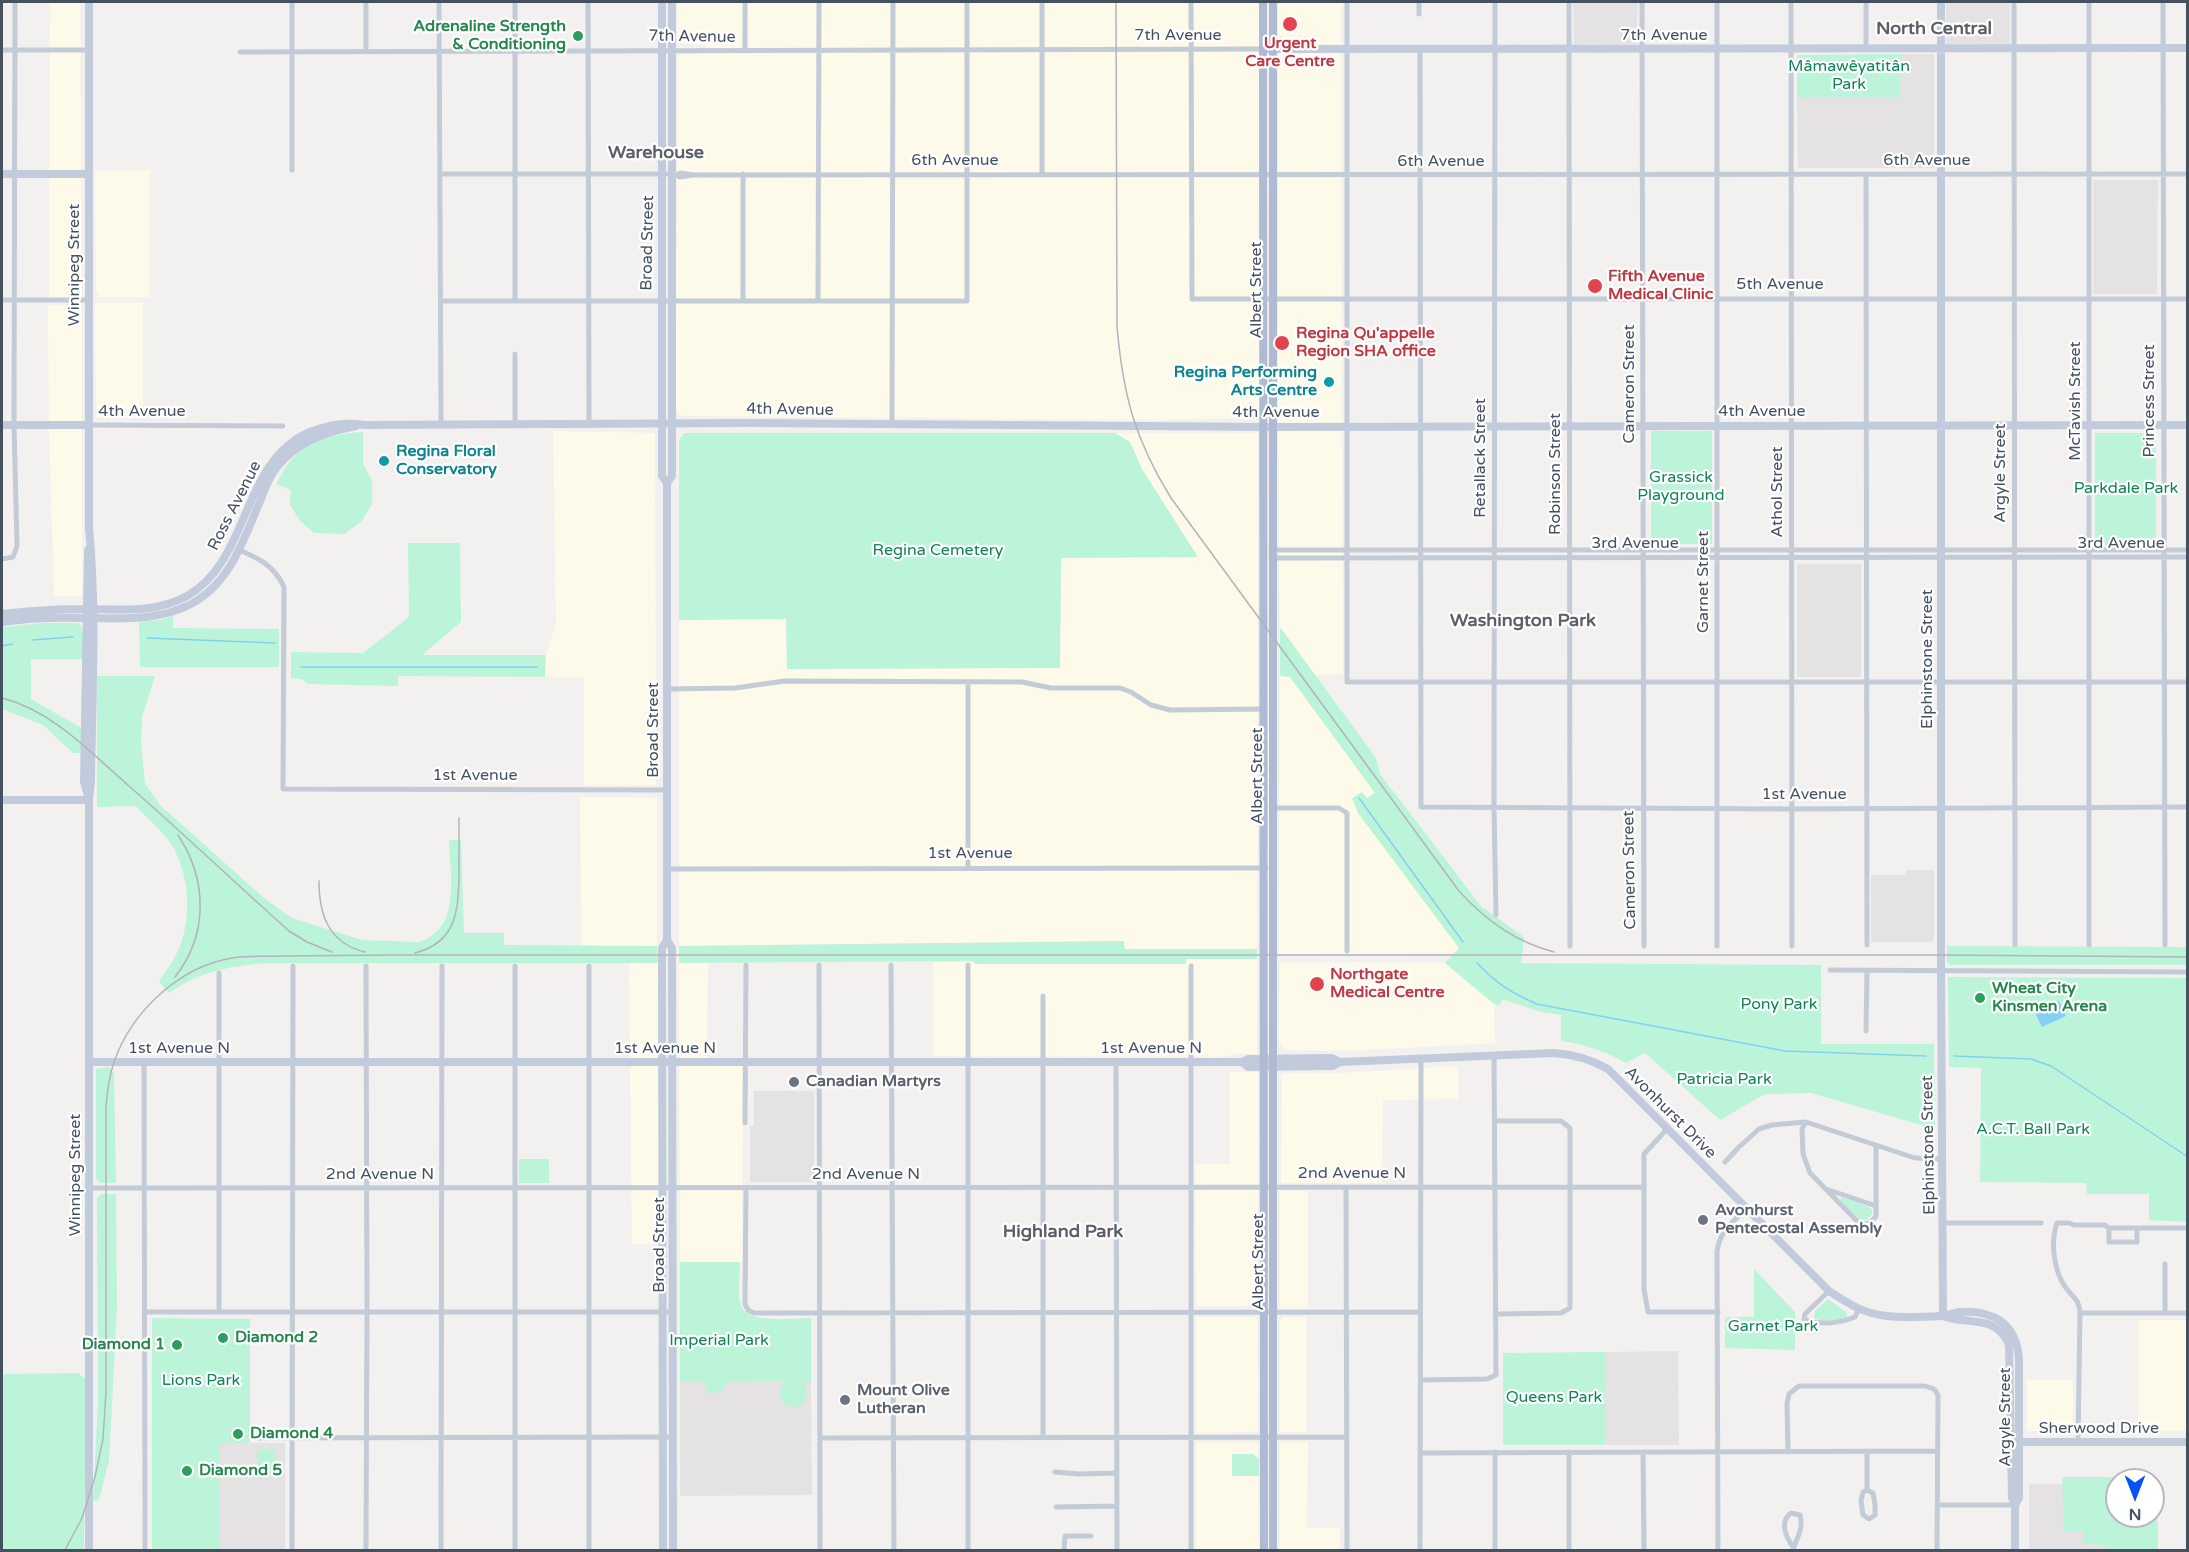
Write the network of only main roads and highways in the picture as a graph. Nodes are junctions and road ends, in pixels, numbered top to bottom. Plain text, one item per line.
1 (1263, 2) edge
2 (1273, 2) edge
3 (1267, 49) junction
4 (1269, 1188) junction
5 (1269, 1437) junction
6 (1264, 1551) edge
7 (1273, 1551) edge

1 - 3 main road, Albert Street
2 - 3 main road, Albert Street
3 - 4 main road, Albert Street
4 - 5 main road, Albert Street
4 - 5 main road, Albert Street
5 - 6 main road, Albert Street
5 - 7 main road, Albert Street

